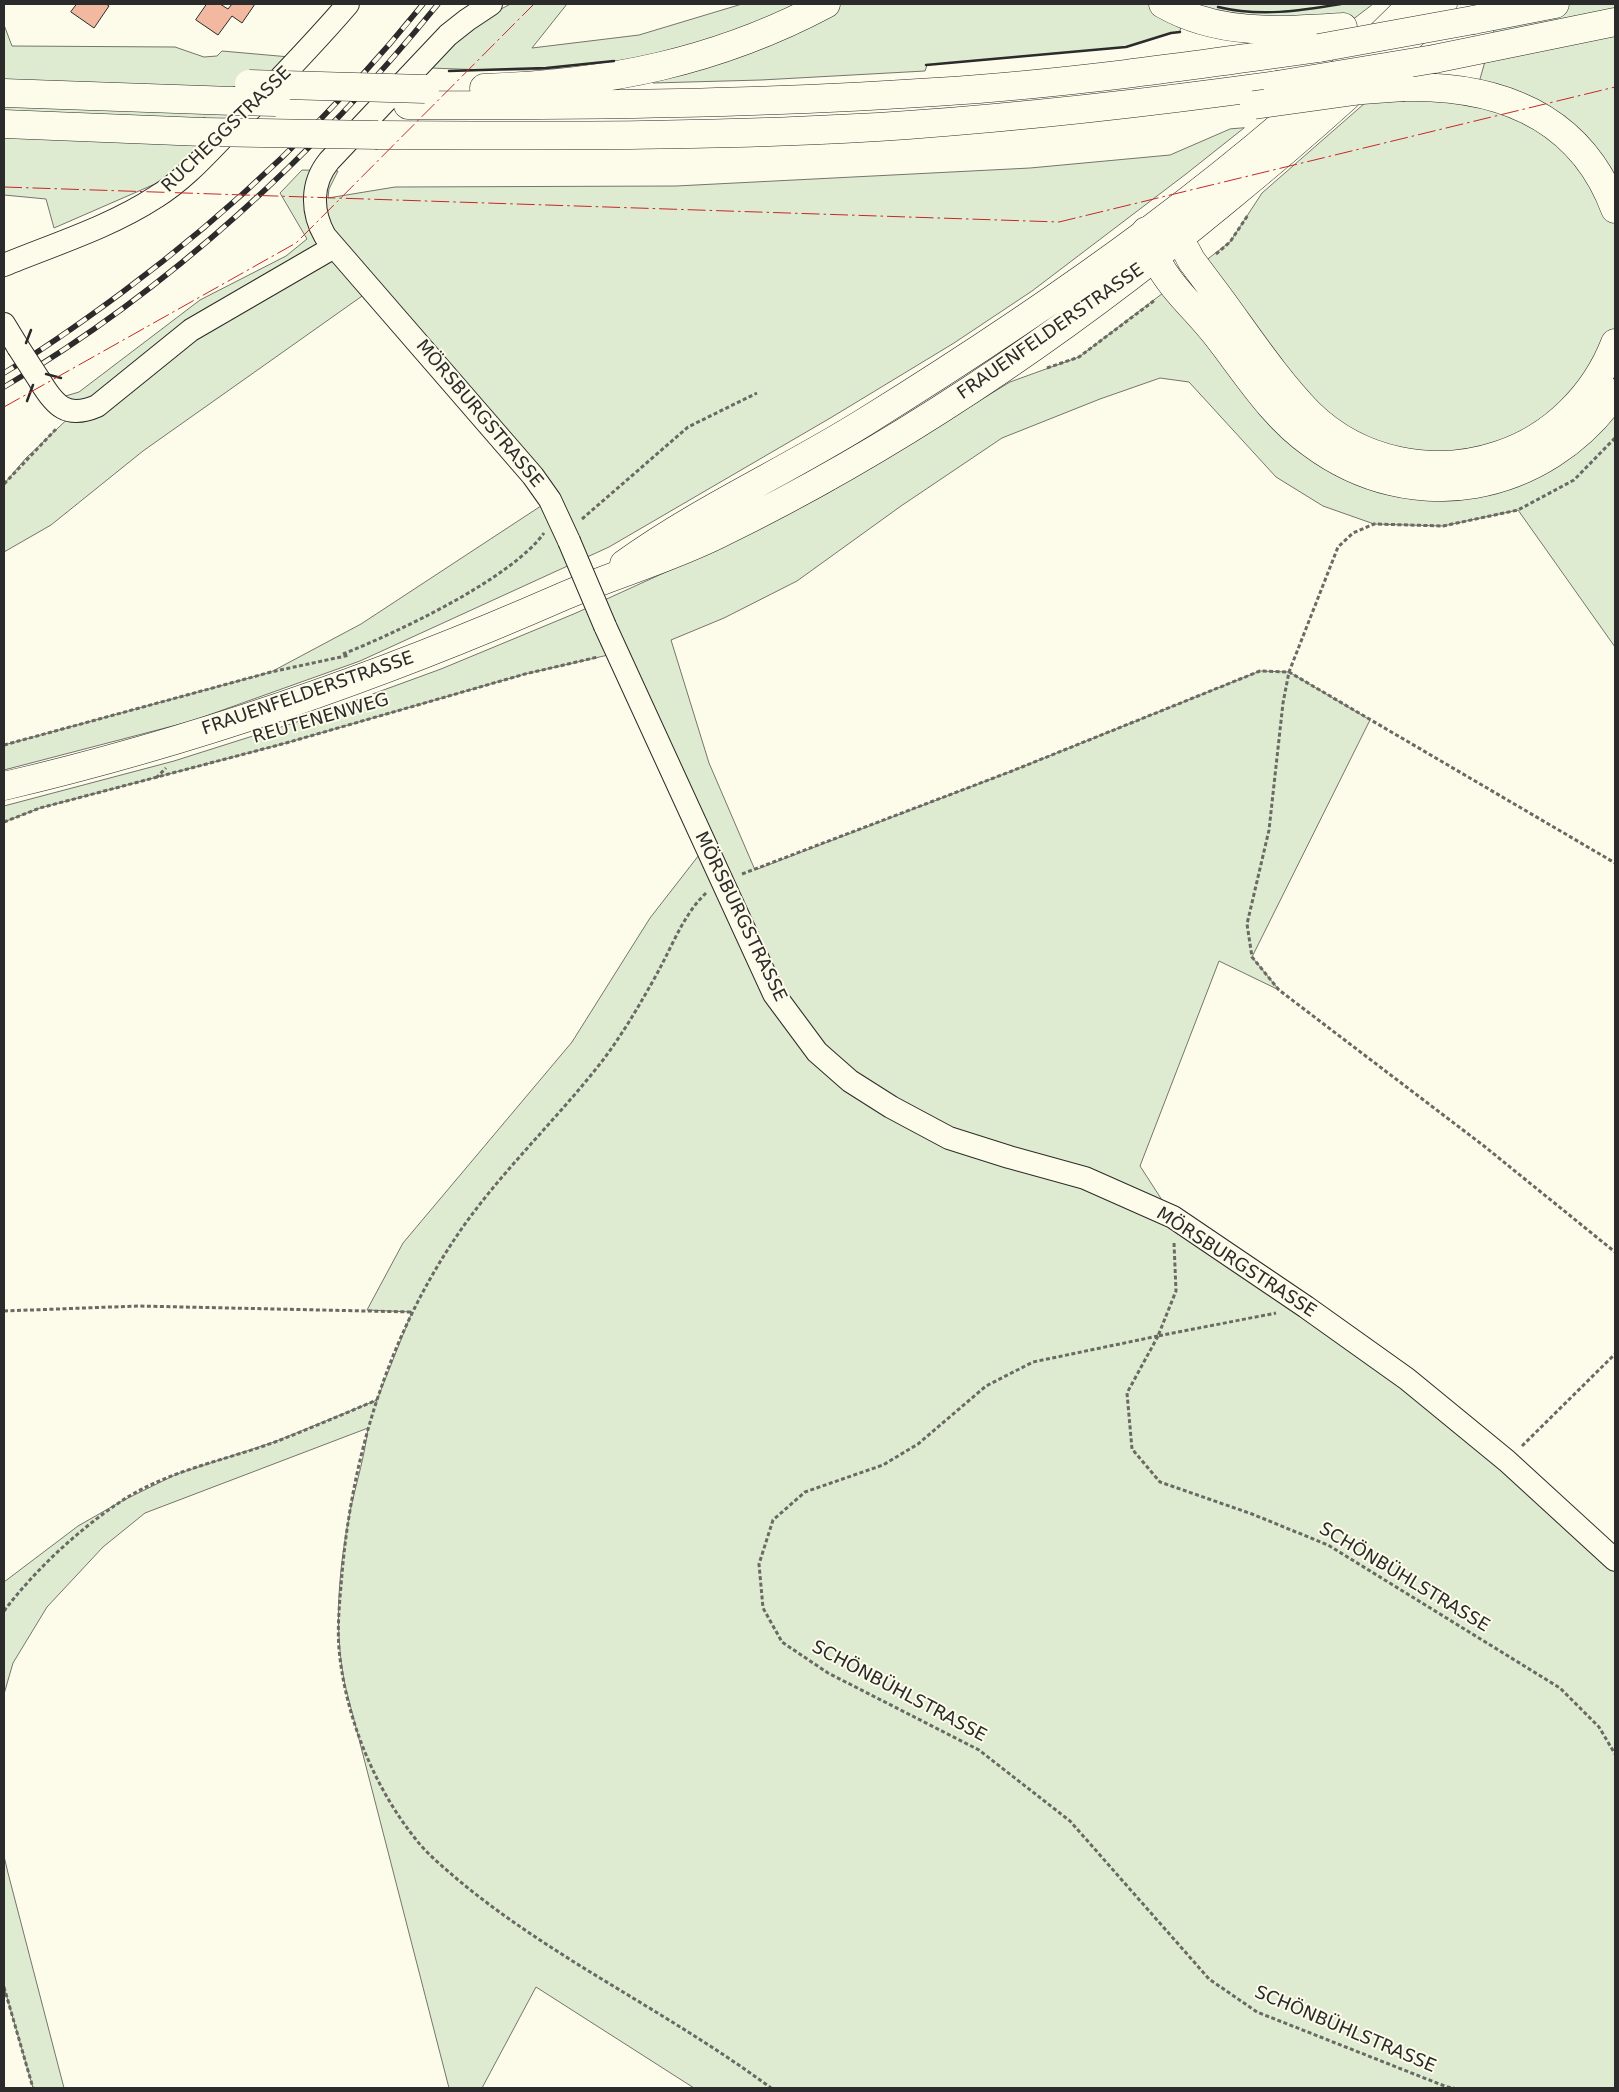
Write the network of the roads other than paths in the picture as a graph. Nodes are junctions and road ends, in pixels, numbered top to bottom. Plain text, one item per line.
1 (348, 4) edge
2 (491, 4) edge
3 (826, 4) edge
4 (1163, 4) edge
5 (1412, 4) edge
6 (1443, 4) edge
7 (1556, 4) edge
8 (1473, 20) junction
9 (1615, 22) edge
10 (4, 93) edge
11 (416, 97) junction
12 (1135, 104) junction
13 (4, 124) edge
14 (1615, 209) edge
15 (1146, 231) junction
16 (1178, 240) junction
17 (334, 247) junction
18 (1155, 258) junction
19 (4, 265) edge
20 (4, 324) edge
21 (1615, 344) edge
22 (1615, 393) edge
23 (605, 578) junction
24 (4, 786) edge
25 (1615, 1560) edge

1 - 19 street, RUCHEGGSTRASSE
2 - 17 street, MÖRSBURGSTRASSE
3 - 11 main road
4 - 8 main road, bridge
5 - 15 main road, FRAUENFELDERSTRASSE
6 - 16 main road, FRAUENFELDERSTRASSE
7 - 8 main road
8 - 11 main road, bridge
9 - 12 main road, bridge
10 - 11 main road, bridge
12 - 13 main road, bridge
12 - 14 main road, bridge
15 - 16 main road
15 - 18 main road
15 - 23 main road, FRAUENFELDERSTRASSE
16 - 18 main road, FRAUENFELDERSTRASSE
16 - 21 main road
17 - 20 street, bridge
17 - 25 street, MÖRSBURGSTRASSE, bridge
18 - 22 main road
18 - 23 main road, FRAUENFELDERSTRASSE
23 - 24 main road, FRAUENFELDERSTRASSE

